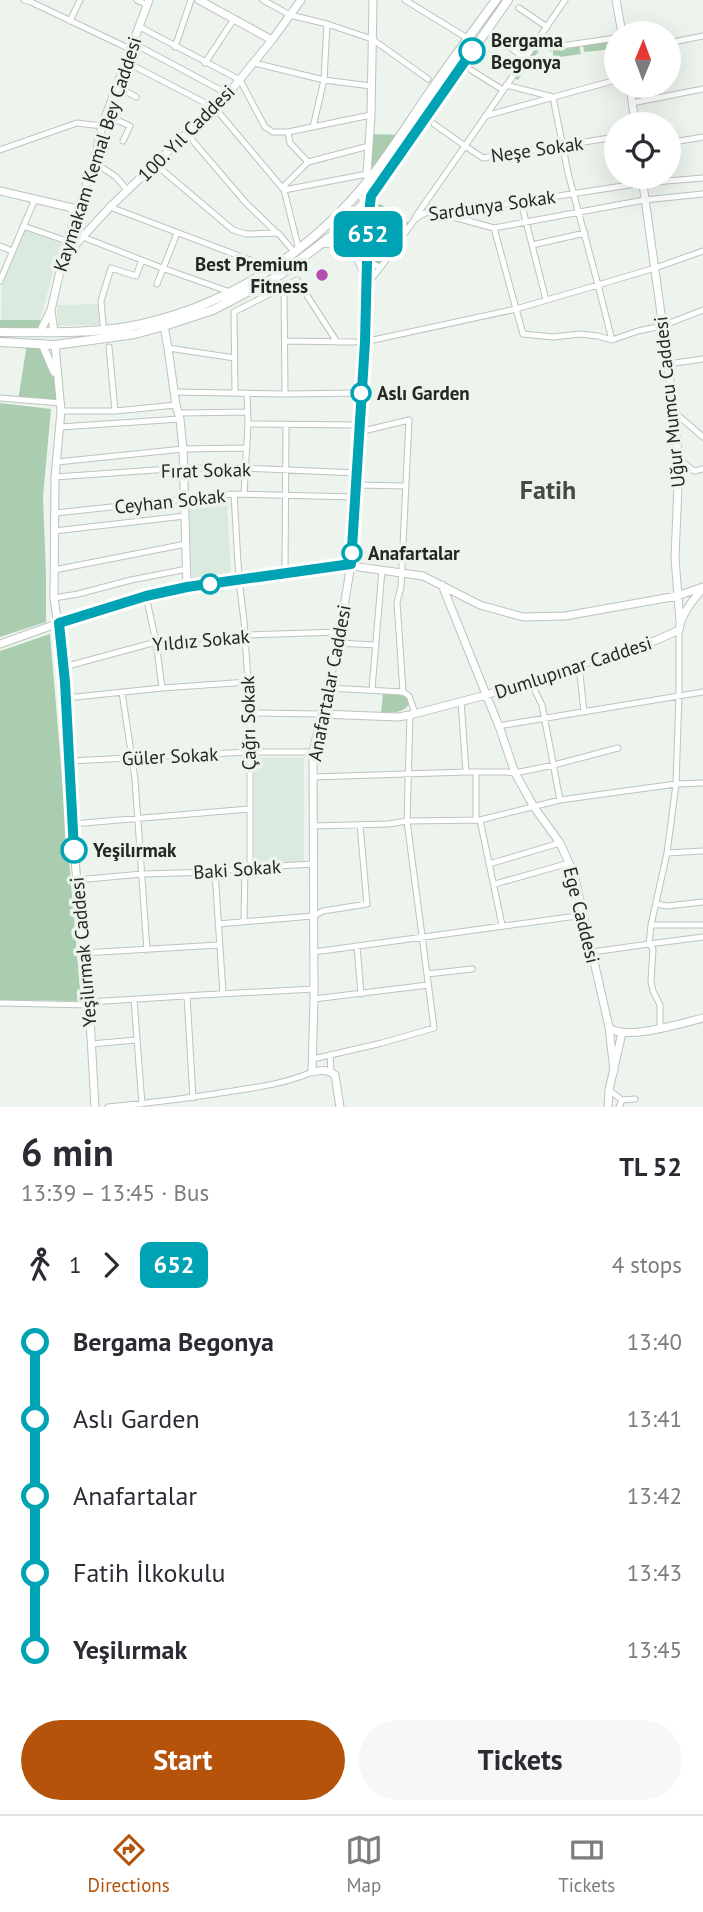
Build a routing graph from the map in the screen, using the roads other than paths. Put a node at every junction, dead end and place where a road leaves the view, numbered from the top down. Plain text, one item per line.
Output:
1 (24, 0) edge
2 (80, 0) edge
3 (138, 0) edge
4 (191, 0) edge
5 (263, 0) edge
6 (301, 0) edge
7 (373, 0) edge
8 (405, 0) edge
9 (494, 0) edge
10 (508, 0) edge
11 (565, 0) edge
12 (617, 0) edge
13 (30, 1) edge
14 (204, 1) edge
15 (148, 2) edge
16 (519, 8) dead end
17 (290, 16) junction
18 (234, 19) junction
19 (70, 21) junction
20 (620, 21) edge
21 (327, 24) junction
22 (138, 26) junction
23 (547, 27) junction
24 (703, 36) edge
25 (467, 38) junction
26 (372, 39) junction
27 (498, 39) dead end
28 (272, 40) junction
29 (538, 40) junction
30 (604, 40) edge
31 (681, 40) edge
32 (131, 46) junction
33 (175, 47) junction
34 (525, 58) junction
35 (126, 62) junction
36 (205, 63) junction
37 (254, 63) junction
38 (471, 70) dead end
39 (428, 79) dead end
40 (240, 80) junction
41 (324, 80) junction
42 (604, 83) edge
43 (116, 86) junction
44 (371, 86) junction
45 (504, 88) junction
46 (703, 89) edge
47 (228, 94) junction
48 (136, 97) dead end
49 (553, 97) junction
50 (631, 98) edge
51 (632, 103) junction
52 (215, 108) junction
53 (633, 112) edge
54 (370, 115) junction
55 (106, 116) junction
56 (485, 116) junction
57 (434, 124) dead end
58 (102, 126) junction
59 (313, 127) junction
60 (288, 132) junction
61 (187, 135) junction
62 (703, 137) edge
63 (604, 139) edge
64 (123, 141) dead end
65 (681, 141) edge
66 (369, 146) junction
67 (464, 146) junction
68 (563, 146) junction
69 (0, 150) edge
70 (93, 162) junction
71 (307, 162) junction
72 (155, 164) junction
73 (368, 178) junction
74 (703, 178) edge
75 (681, 179) edge
76 (604, 187) edge
77 (284, 189) junction
78 (643, 189) edge
79 (360, 190) junction
80 (0, 191) edge
81 (128, 191) junction
82 (574, 193) junction
83 (703, 194) edge
84 (371, 196) junction
85 (35, 199) junction
86 (644, 200) junction
87 (521, 201) junction
88 (365, 204) junction
89 (110, 207) junction
90 (77, 209) junction
91 (433, 212) junction
92 (579, 213) junction
93 (415, 219) junction
94 (368, 222) junction
95 (525, 222) junction
96 (23, 226) junction
97 (494, 228) junction
98 (70, 232) junction
99 (177, 233) junction
100 (278, 233) junction
101 (585, 233) junction
102 (82, 236) junction
103 (67, 241) junction
104 (322, 243) junction
105 (532, 245) junction
106 (0, 246) edge
107 (12, 251) junction
108 (297, 251) junction
109 (703, 251) edge
110 (63, 258) junction
111 (142, 260) junction
112 (367, 262) junction
113 (381, 267) junction
114 (162, 268) junction
115 (273, 268) junction
116 (655, 268) junction
117 (0, 281) edge
118 (157, 284) dead end
119 (367, 284) junction
120 (598, 285) junction
121 (284, 287) junction
122 (230, 292) junction
123 (546, 300) junction
124 (516, 309) junction
125 (51, 310) junction
126 (703, 310) edge
127 (103, 324) dead end
128 (164, 326) junction
129 (662, 326) junction
130 (0, 332) edge
131 (40, 332) junction
132 (54, 332) junction
133 (612, 340) junction
134 (285, 341) junction
135 (0, 342) edge
136 (337, 342) junction
137 (355, 342) dead end
138 (365, 342) junction
139 (42, 344) junction
140 (55, 345) junction
141 (109, 346) dead end
142 (169, 348) junction
143 (235, 358) junction
144 (703, 359) edge
145 (668, 364) junction
146 (57, 379) junction
147 (174, 391) junction
148 (235, 393) junction
149 (247, 393) junction
150 (361, 393) junction
151 (285, 394) junction
152 (0, 398) edge
153 (61, 407) junction
154 (115, 411) junction
155 (673, 411) junction
156 (178, 412) junction
157 (248, 412) junction
158 (248, 424) junction
159 (286, 425) junction
160 (60, 427) junction
161 (359, 429) junction
162 (703, 437) edge
163 (246, 448) junction
164 (183, 449) junction
165 (679, 460) junction
166 (57, 462) junction
167 (184, 468) junction
168 (244, 468) junction
169 (703, 469) edge
170 (286, 471) junction
171 (357, 473) junction
172 (55, 477) junction
173 (356, 485) junction
174 (405, 486) junction
175 (234, 494) junction
176 (244, 494) junction
177 (285, 495) junction
178 (356, 497) junction
179 (184, 500) junction
180 (55, 513) junction
181 (185, 516) junction
182 (54, 531) junction
183 (186, 544) junction
184 (351, 564) junction
185 (187, 569) junction
186 (54, 570) junction
187 (382, 570) junction
188 (402, 573) junction
189 (285, 574) junction
190 (239, 580) junction
191 (442, 585) junction
192 (187, 587) junction
193 (703, 587) edge
194 (146, 596) junction
195 (677, 596) junction
196 (54, 598) junction
197 (59, 623) junction
198 (679, 626) junction
199 (340, 632) junction
200 (245, 635) junction
201 (156, 642) junction
202 (338, 643) junction
203 (0, 644) edge
204 (376, 645) junction
205 (579, 665) junction
206 (64, 667) junction
207 (530, 681) junction
208 (248, 682) junction
209 (162, 688) junction
210 (327, 688) junction
211 (372, 690) junction
212 (122, 692) junction
213 (403, 692) junction
214 (703, 692) edge
215 (486, 695) junction
216 (679, 695) junction
217 (66, 698) junction
218 (461, 701) junction
219 (584, 712) junction
220 (250, 713) junction
221 (321, 714) junction
222 (412, 714) junction
223 (544, 719) junction
224 (498, 726) junction
225 (618, 748) dead end
226 (249, 752) junction
227 (313, 752) junction
228 (132, 758) junction
229 (70, 761) junction
230 (554, 765) junction
231 (466, 772) junction
232 (476, 772) junction
233 (409, 773) junction
234 (515, 773) junction
235 (313, 777) junction
236 (703, 783) edge
237 (676, 784) junction
238 (560, 800) junction
239 (534, 807) junction
240 (249, 809) junction
241 (139, 819) junction
242 (478, 820) junction
243 (407, 821) junction
244 (72, 824) junction
245 (313, 825) junction
246 (360, 825) junction
247 (560, 843) junction
248 (703, 851) edge
249 (667, 853) junction
250 (569, 863) junction
251 (313, 864) junction
252 (489, 864) junction
253 (248, 867) junction
254 (215, 872) junction
255 (142, 874) junction
256 (77, 880) junction
257 (495, 884) junction
258 (703, 902) edge
259 (657, 904) junction
260 (584, 915) junction
261 (313, 916) junction
262 (244, 922) junction
263 (218, 924) junction
264 (502, 925) junction
265 (651, 925) junction
266 (703, 925) edge
267 (422, 936) junction
268 (703, 937) edge
269 (649, 944) junction
270 (219, 945) junction
271 (357, 946) junction
272 (147, 950) junction
273 (314, 952) junction
274 (592, 952) junction
275 (83, 953) junction
276 (472, 969) dead end
277 (427, 974) junction
278 (428, 985) junction
279 (314, 989) junction
280 (223, 993) junction
281 (361, 994) junction
282 (187, 996) junction
283 (314, 999) junction
284 (134, 1000) junction
285 (0, 1003) edge
286 (89, 1004) junction
287 (703, 1018) edge
288 (609, 1027) junction
289 (660, 1028) junction
290 (622, 1033) junction
291 (136, 1040) junction
292 (91, 1044) junction
293 (330, 1055) junction
294 (313, 1059) junction
295 (614, 1071) junction
296 (312, 1072) junction
297 (331, 1072) junction
298 (609, 1090) junction
299 (193, 1098) junction
300 (635, 1099) dead end
301 (622, 1100) junction
302 (142, 1104) junction
303 (95, 1107) edge
304 (108, 1107) edge
305 (341, 1107) edge
306 (608, 1107) edge
307 (618, 1107) edge

1 - 13 street
2 - 19 street
3 - 15 street
4 - 33 street
5 - 17 street
6 - 17 street, 100. Yıl Caddesi
7 - 26 street, Anafartalar Caddesi
8 - 25 street
9 - 25 main road
10 - 84 main road
11 - 23 street
12 - 20 street
13 - 19 street
14 - 18 street
15 - 22 street, Kaymakam Kemal Bey Caddesi
16 - 23 street
17 - 21 street
17 - 28 street, 100. Yıl Caddesi
18 - 28 street
18 - 36 street
19 - 32 street
21 - 26 street
21 - 41 street
22 - 32 street, Kaymakam Kemal Bey Caddesi
22 - 33 street
23 - 29 street
24 - 31 street
25 - 73 main road
26 - 39 street
26 - 44 street, Anafartalar Caddesi
27 - 34 street
28 - 37 street, 100. Yıl Caddesi
29 - 30 street
29 - 34 street
32 - 35 street, Kaymakam Kemal Bey Caddesi
32 - 47 street
33 - 36 street
34 - 45 street
35 - 43 street, Kaymakam Kemal Bey Caddesi
35 - 52 street
36 - 40 street
37 - 40 street, 100. Yıl Caddesi
37 - 41 street
38 - 45 street
40 - 47 street, 100. Yıl Caddesi
40 - 60 street
41 - 44 street
41 - 59 street
42 - 49 street
43 - 48 street
43 - 55 street, Kaymakam Kemal Bey Caddesi
44 - 54 street, Anafartalar Caddesi
45 - 49 street
45 - 56 street
46 - 51 street
47 - 52 street, 100. Yıl Caddesi
49 - 56 street
49 - 68 street
50 - 51 street
51 - 53 street
52 - 61 street, 100. Yıl Caddesi
52 - 77 street
54 - 59 street
54 - 66 street, Anafartalar Caddesi
55 - 58 street, Kaymakam Kemal Bey Caddesi
55 - 64 street
56 - 67 street
57 - 67 street
58 - 69 street
58 - 70 street, Kaymakam Kemal Bey Caddesi
59 - 60 street
60 - 71 street
61 - 72 street, 100. Yıl Caddesi
61 - 100 street
62 - 65 street
63 - 68 street, Neşe Sokak
66 - 71 street
66 - 73 street, Anafartalar Caddesi
67 - 68 street, Neşe Sokak
67 - 93 street, Neşe Sokak
68 - 82 street
70 - 81 street
70 - 90 street, Kaymakam Kemal Bey Caddesi
71 - 77 street
72 - 81 street, 100. Yıl Caddesi
72 - 100 street
73 - 77 street
73 - 79 main road
73 - 84 street, Anafartalar Caddesi
74 - 75 street, Sardunya Sokak
76 - 82 street, Sardunya Sokak
77 - 108 street
78 - 86 street, Uğur Mumcu Caddesi
79 - 88 street
79 - 108 main road
80 - 85 street
81 - 89 street, 100. Yıl Caddesi
82 - 87 street, Sardunya Sokak
82 - 92 street
83 - 86 street
84 - 88 main road
84 - 94 street, Anafartalar Caddesi
85 - 90 street
85 - 96 street
86 - 92 street
86 - 116 street, Uğur Mumcu Caddesi
87 - 91 street, Sardunya Sokak
87 - 95 street
88 - 94 street
88 - 104 main road
89 - 99 street
89 - 102 street, 100. Yıl Caddesi
90 - 98 street, Kaymakam Kemal Bey Caddesi
91 - 93 street, Sardunya Sokak
91 - 97 street
92 - 95 street
92 - 101 street
93 - 113 street, Sardunya Sokak
94 - 112 street, Anafartalar Caddesi
95 - 97 street
95 - 105 street
96 - 103 street
96 - 107 street
97 - 124 street
98 - 102 street
98 - 103 street, Kaymakam Kemal Bey Caddesi
99 - 114 street
99 - 115 street
100 - 108 street
101 - 105 street
101 - 120 street
102 - 110 street, 100. Yıl Caddesi
102 - 111 street
103 - 110 street, Kaymakam Kemal Bey Caddesi
104 - 119 street
104 - 128 main road
105 - 123 street
106 - 107 street
107 - 117 street
108 - 115 main road
109 - 116 street
110 - 125 street, Kaymakam Kemal Bey Caddesi
111 - 114 street
111 - 127 street
112 - 113 street
112 - 119 street, Anafartalar Caddesi
113 - 119 street, Sardunya Sokak
114 - 118 street
114 - 122 street
115 - 122 main road
116 - 120 street
116 - 129 street, Uğur Mumcu Caddesi
119 - 138 street, Anafartalar Caddesi
120 - 123 street
120 - 133 street
121 - 134 street
121 - 136 street
121 - 143 street
122 - 132 main road
123 - 124 street
124 - 133 street
124 - 138 street
125 - 131 street, Kaymakam Kemal Bey Caddesi
125 - 132 street, Kaymakam Kemal Bey Caddesi
126 - 129 street
128 - 140 main road
128 - 142 street
129 - 133 street
129 - 145 street, Uğur Mumcu Caddesi
130 - 131 main road
131 - 132 main road
131 - 139 main road
132 - 140 main road, Kaymakam Kemal Bey Caddesi
134 - 136 street
134 - 151 street
135 - 139 main road
136 - 137 street
138 - 150 street, Anafartalar Caddesi
139 - 140 main road
139 - 146 street, Yeşilırmak Caddesi
140 - 146 street, Yeşilırmak Caddesi
141 - 154 street
142 - 143 street
142 - 147 street
143 - 148 street
144 - 145 street
145 - 155 street, Uğur Mumcu Caddesi
146 - 153 street, Yeşilırmak Caddesi
147 - 148 street
147 - 156 street
148 - 149 street
149 - 151 street
149 - 157 street
150 - 151 street
150 - 161 street, Anafartalar Caddesi
152 - 153 street
153 - 154 street
153 - 160 street, Yeşilırmak Caddesi
154 - 156 street
155 - 162 street
155 - 165 street, Uğur Mumcu Caddesi
156 - 157 street
156 - 160 street
156 - 164 street
157 - 158 street
158 - 159 street
158 - 163 street
159 - 161 street
159 - 170 street
160 - 166 street, Yeşilırmak Caddesi
161 - 171 street, Anafartalar Caddesi
161 - 174 street
163 - 164 street
163 - 168 street
164 - 166 street
164 - 167 street
165 - 169 street
165 - 195 street, Uğur Mumcu Caddesi
166 - 172 street, Yeşilırmak Caddesi
167 - 168 street, Fırat Sokak
167 - 172 street, Fırat Sokak
167 - 179 street
168 - 170 street, Fırat Sokak
168 - 176 street
170 - 171 street, Fırat Sokak
170 - 177 street
171 - 173 street, Anafartalar Caddesi
172 - 180 street, Yeşilırmak Caddesi
173 - 174 street
173 - 178 street, Anafartalar Caddesi
174 - 188 street
175 - 176 street, Ceyhan Sokak
175 - 179 street, Ceyhan Sokak
175 - 190 street, Çağrı Sokak
176 - 177 street, Ceyhan Sokak
177 - 178 street, Ceyhan Sokak
177 - 189 street
178 - 184 street, Anafartalar Caddesi
179 - 180 street, Ceyhan Sokak
179 - 181 street
180 - 182 street, Yeşilırmak Caddesi
181 - 182 street
181 - 183 street
182 - 186 street, Yeşilırmak Caddesi
183 - 185 street
183 - 186 street
184 - 187 street
184 - 189 street
184 - 199 street, Anafartalar Caddesi
185 - 192 street
185 - 196 street
186 - 196 street, Yeşilırmak Caddesi
187 - 188 street
187 - 204 street
188 - 191 street
188 - 213 street
189 - 190 street
190 - 192 street
190 - 200 street, Çağrı Sokak
191 - 195 street
191 - 215 street, Dumlupınar Caddesi
192 - 194 street
193 - 195 street
193 - 198 street
194 - 197 street
194 - 201 street
195 - 198 street, Uğur Mumcu Caddesi
196 - 197 street, Yeşilırmak Caddesi
197 - 203 street
197 - 206 street, Yeşilırmak Caddesi
198 - 205 street, Dumlupınar Caddesi
198 - 216 street
199 - 200 street, Yıldız Sokak
199 - 202 street, Anafartalar Caddesi
200 - 201 street, Yıldız Sokak
200 - 208 street, Çağrı Sokak
201 - 206 street, Yıldız Sokak
201 - 209 street
202 - 204 street
202 - 210 street, Anafartalar Caddesi
204 - 211 street
205 - 207 street, Dumlupınar Caddesi
205 - 219 street
206 - 217 street, Yeşilırmak Caddesi
207 - 215 street, Dumlupınar Caddesi
207 - 223 street
208 - 209 street
208 - 220 street, Çağrı Sokak
209 - 212 street
210 - 211 street
210 - 221 street, Anafartalar Caddesi
211 - 213 street
212 - 217 street
212 - 228 street
213 - 222 street
214 - 216 street
215 - 218 street
215 - 224 street, Ege Caddesi
216 - 219 street
216 - 237 street
217 - 229 street, Yeşilırmak Caddesi
218 - 222 street
218 - 231 street
219 - 223 street
220 - 221 street
220 - 226 street, Çağrı Sokak
221 - 222 street
221 - 227 street, Anafartalar Caddesi
222 - 233 street
223 - 224 street
223 - 230 street
224 - 234 street, Ege Caddesi
225 - 230 street
226 - 227 street, Güler Sokak
226 - 228 street, Güler Sokak
226 - 240 street, Çağrı Sokak
227 - 235 street, Anafartalar Caddesi
228 - 229 street, Güler Sokak
228 - 241 street
229 - 244 street, Yeşilırmak Caddesi
230 - 234 street
230 - 238 street
231 - 232 street
231 - 233 street
232 - 234 street
232 - 242 street
233 - 235 street
233 - 243 street
234 - 239 street, Ege Caddesi
235 - 245 street, Anafartalar Caddesi
236 - 237 street
237 - 238 street
237 - 249 street
238 - 239 street
239 - 242 street
239 - 247 street, Ege Caddesi
240 - 241 street
240 - 253 street, Çağrı Sokak
241 - 244 street
241 - 255 street
242 - 243 street
242 - 252 street
243 - 246 street
243 - 267 street
244 - 256 street, Yeşilırmak Caddesi
245 - 246 street
245 - 251 street, Anafartalar Caddesi
246 - 261 street
247 - 250 street, Ege Caddesi
247 - 252 street
248 - 249 street
249 - 259 street
250 - 257 street
250 - 260 street, Ege Caddesi
251 - 253 street, Baki Sokak
251 - 261 street, Anafartalar Caddesi
252 - 257 street
253 - 254 street, Baki Sokak
253 - 262 street, Çağrı Sokak
254 - 255 street, Baki Sokak
254 - 263 street
255 - 256 street, Baki Sokak
255 - 272 street
256 - 275 street, Yeşilırmak Caddesi
257 - 264 street
258 - 259 street
259 - 265 street
260 - 264 street
260 - 274 street, Ege Caddesi
261 - 262 street
261 - 273 street, Anafartalar Caddesi
262 - 263 street
263 - 270 street
264 - 267 street
265 - 266 street
265 - 269 street
267 - 271 street
267 - 277 street
268 - 269 street
269 - 274 street
269 - 289 street
270 - 272 street
270 - 280 street
271 - 273 street
271 - 281 street
272 - 275 street
273 - 279 street, Anafartalar Caddesi
274 - 288 street, Ege Caddesi
275 - 286 street, Yeşilırmak Caddesi
276 - 277 street
277 - 278 street
278 - 281 street
278 - 293 street
279 - 280 street
279 - 283 street, Anafartalar Caddesi
280 - 282 street
281 - 283 street
282 - 284 street
282 - 299 street
283 - 294 street, Anafartalar Caddesi
284 - 286 street
284 - 291 street
285 - 286 street
286 - 292 street, Yeşilırmak Caddesi
287 - 289 street
288 - 290 street
288 - 295 street, Ege Caddesi
289 - 290 street
290 - 295 street, Ege Caddesi
291 - 292 street
291 - 302 street
292 - 303 street, Yeşilırmak Caddesi
293 - 294 street
293 - 297 street
294 - 296 street, Anafartalar Caddesi
295 - 298 street, Ege Caddesi
296 - 297 street
296 - 299 street
297 - 305 street
298 - 301 street
298 - 306 street, Ege Caddesi
299 - 302 street
300 - 301 street
301 - 307 street
302 - 304 street

